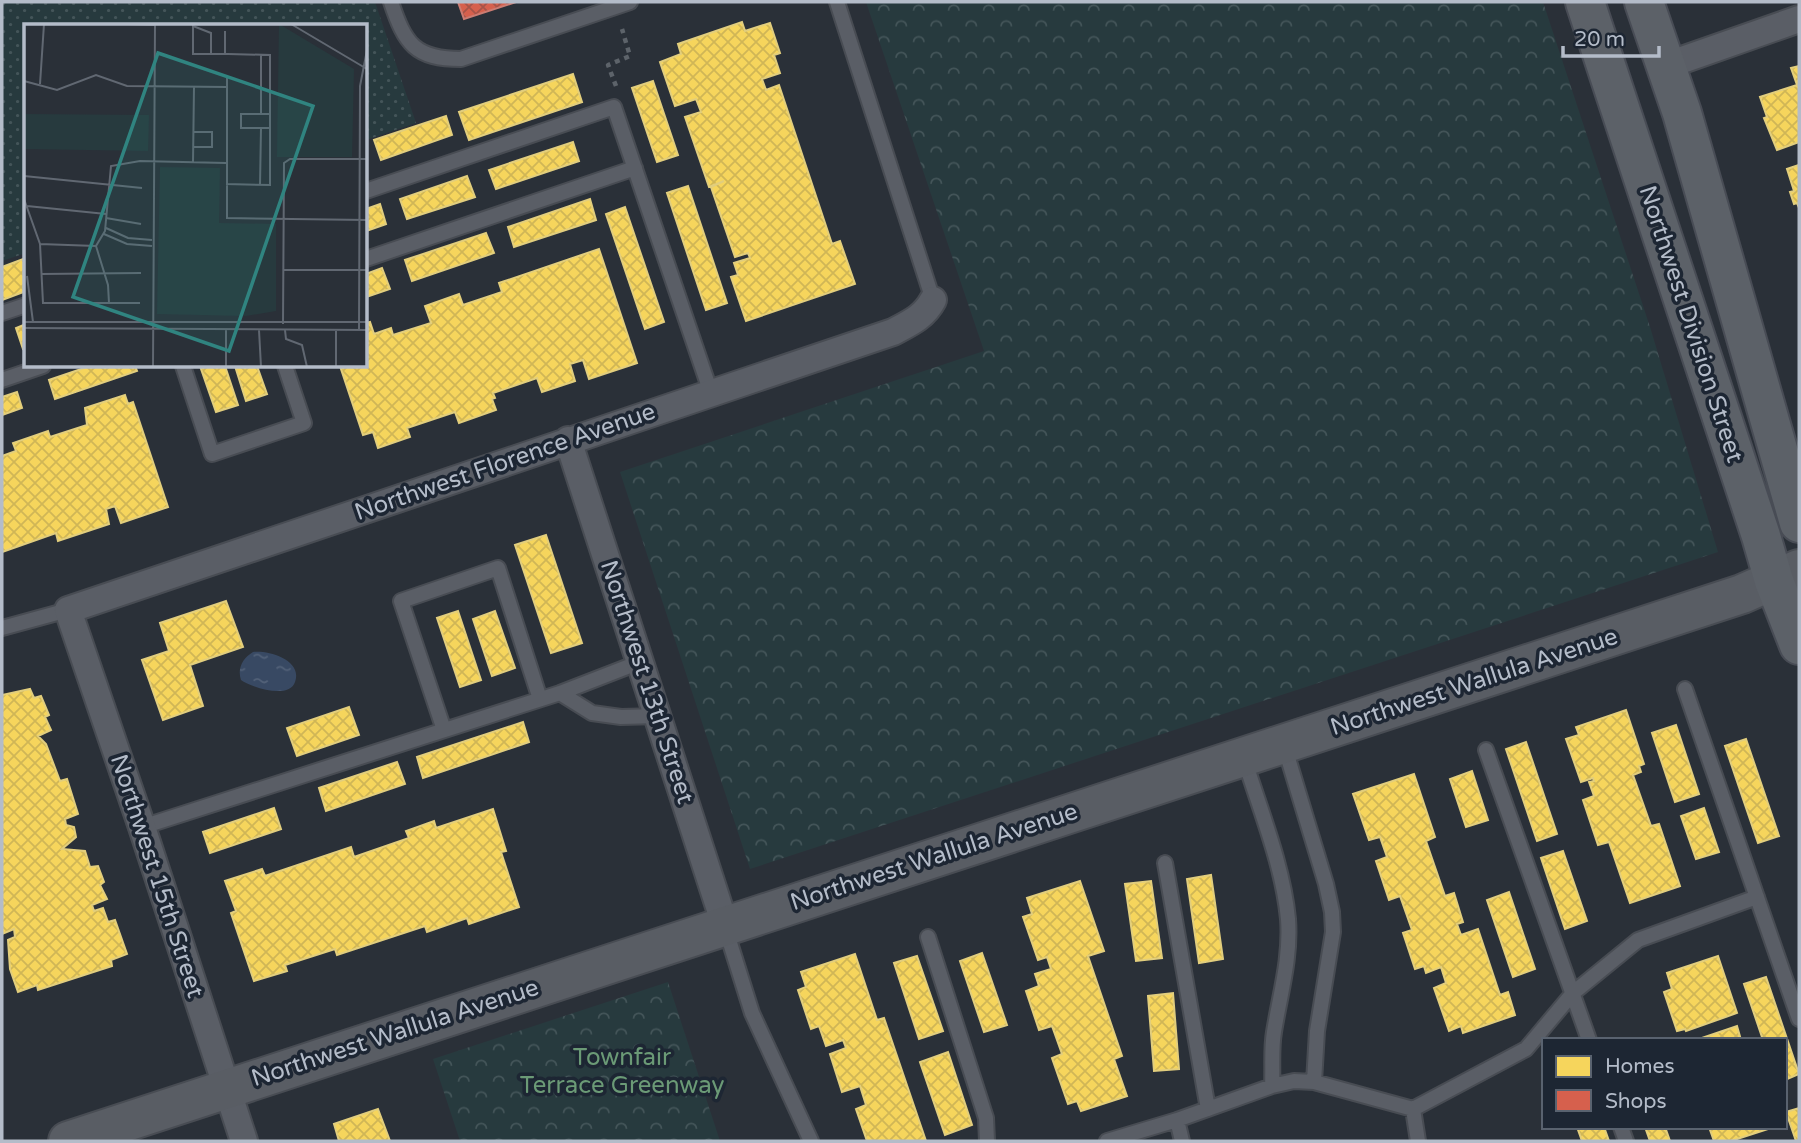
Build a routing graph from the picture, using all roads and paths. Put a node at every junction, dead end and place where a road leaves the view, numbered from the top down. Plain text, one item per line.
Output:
1 (391, 2) edge
2 (630, 2) edge
3 (836, 2) edge
4 (1585, 2) edge
5 (1644, 2) edge
6 (615, 7) junction
7 (1799, 19) edge
8 (1665, 66) junction
9 (614, 107) junction
10 (635, 168) junction
11 (368, 190) edge
12 (368, 258) edge
13 (933, 300) joint
14 (24, 306) edge
15 (2, 313) edge
16 (37, 368) edge
17 (184, 368) edge
18 (286, 368) edge
19 (2, 380) edge
20 (710, 393) junction
21 (568, 440) junction
22 (1799, 523) edge
23 (1786, 575) edge
24 (68, 610) junction
25 (2, 628) edge
26 (1799, 645) edge
27 (640, 662) junction
28 (1685, 689) dead end
29 (560, 693) junction
30 (540, 699) junction
31 (659, 716) junction
32 (444, 730) junction
33 (1283, 744) junction
34 (1486, 750) dead end
35 (1244, 756) junction
36 (142, 827) junction
37 (1165, 863) dead end
38 (1757, 897) junction
39 (725, 925) junction
40 (928, 937) dead end
41 (1573, 993) junction
42 (1799, 1019) edge
43 (1588, 1038) edge
44 (1314, 1082) junction
45 (1272, 1086) junction
46 (226, 1089) junction
47 (1208, 1109) junction
48 (1413, 1109) junction
49 (1177, 1120) junction
50 (68, 1141) edge
51 (244, 1141) edge
52 (811, 1141) edge
53 (987, 1141) edge
54 (1107, 1141) edge
55 (1182, 1141) edge
56 (1418, 1141) edge

1 - 6 lane
2 - 6 lane
3 - 13 lane
4 - 23 main road, Northwest Division Street
5 - 8 main road, Northwest Division Street
6 - 9 path
7 - 8 street
8 - 22 main road, Northwest Division Street
9 - 10 lane
9 - 11 lane
10 - 12 lane
10 - 20 lane
13 - 20 street, Northwest Florence Avenue
14 - 15 lane
16 - 19 lane
17 - 18 lane
20 - 21 street, Northwest Florence Avenue
21 - 24 street, Northwest Florence Avenue
21 - 27 street, Northwest 13th Street
23 - 26 main road, Northwest Division Street
23 - 33 street, Northwest Wallula Avenue
24 - 25 lane
24 - 36 street, Northwest 15th Street
27 - 29 lane
27 - 31 street, Northwest 13th Street
28 - 38 lane
29 - 30 lane
29 - 31 lane
30 - 32 lane
30 - 32 lane
31 - 39 street, Northwest 13th Street
32 - 36 lane
33 - 35 street, Northwest Wallula Avenue
33 - 44 lane
34 - 41 lane
35 - 39 street, Northwest Wallula Avenue
35 - 45 lane
36 - 46 street, Northwest 15th Street
37 - 47 lane
38 - 41 lane
38 - 42 lane
39 - 46 street, Northwest Wallula Avenue
39 - 52 lane
40 - 53 lane
41 - 43 lane
41 - 48 lane
44 - 45 lane
44 - 48 lane
45 - 47 lane
46 - 50 street, Northwest Wallula Avenue
46 - 51 street, Northwest 15th Street
47 - 49 lane
48 - 56 lane
49 - 54 lane
49 - 55 lane

